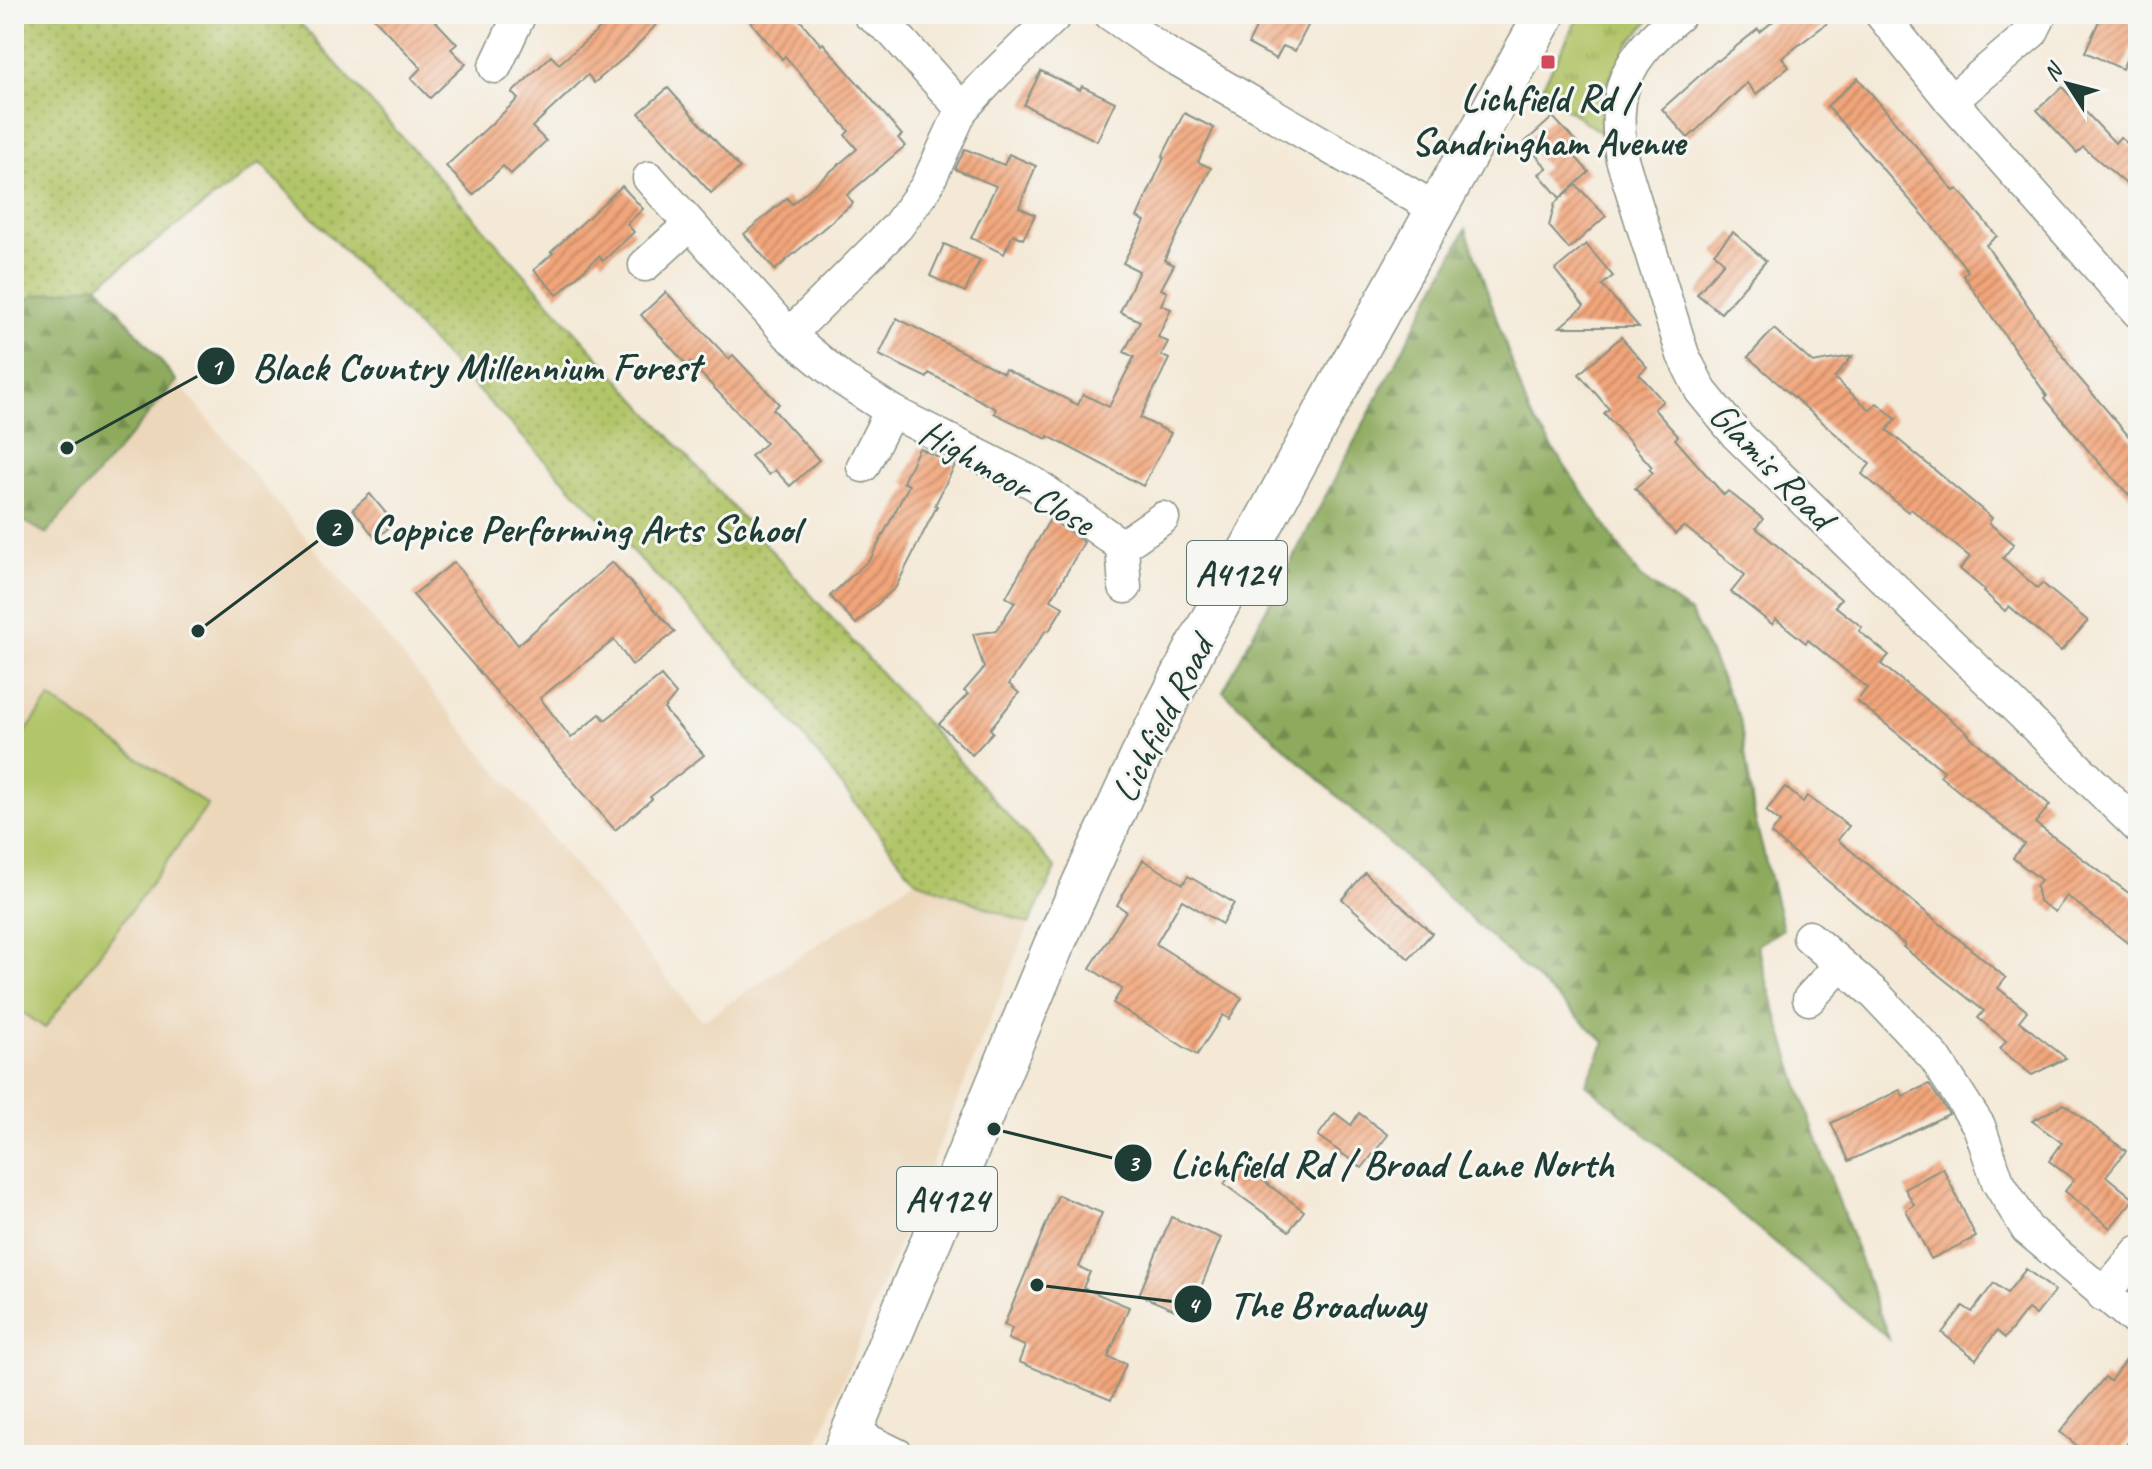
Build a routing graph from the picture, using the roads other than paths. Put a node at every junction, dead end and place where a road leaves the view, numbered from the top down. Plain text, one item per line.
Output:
1 (520, 14) edge
2 (869, 14) edge
3 (1057, 14) edge
4 (1110, 14) edge
5 (1545, 14) edge
6 (1680, 14) edge
7 (1881, 14) edge
8 (2041, 14) edge
9 (495, 67) dead end
10 (1951, 101) junction
11 (962, 109) junction
12 (649, 178) dead end
13 (1438, 210) junction
14 (689, 225) junction
15 (645, 265) dead end
16 (2138, 312) edge
17 (789, 335) junction
18 (891, 411) junction
19 (863, 466) dead end
20 (1163, 518) dead end
21 (1122, 546) junction
22 (1125, 587) dead end
23 (2138, 827) edge
24 (1809, 937) dead end
25 (1840, 965) junction
26 (1809, 999) dead end
27 (2138, 1252) edge
28 (2103, 1295) junction
29 (2138, 1322) edge
30 (846, 1444) edge
31 (898, 1455) edge

1 - 9 street
2 - 11 street
3 - 11 street
4 - 13 street
5 - 13 main road, Lichfield Road / A4124
6 - 23 street, Glamis Road
7 - 10 street
8 - 10 street
10 - 16 street
11 - 17 street
12 - 14 street, Highmoor Close
13 - 30 main road, Lichfield Road / A4124
14 - 15 street
14 - 17 street, Highmoor Close
17 - 18 street, Highmoor Close
18 - 19 street, Highmoor Close
18 - 21 street, Highmoor Close
20 - 21 street, Highmoor Close
21 - 22 street, Highmoor Close
24 - 25 street
25 - 26 street
25 - 28 street
27 - 28 street
28 - 29 street
30 - 31 street

